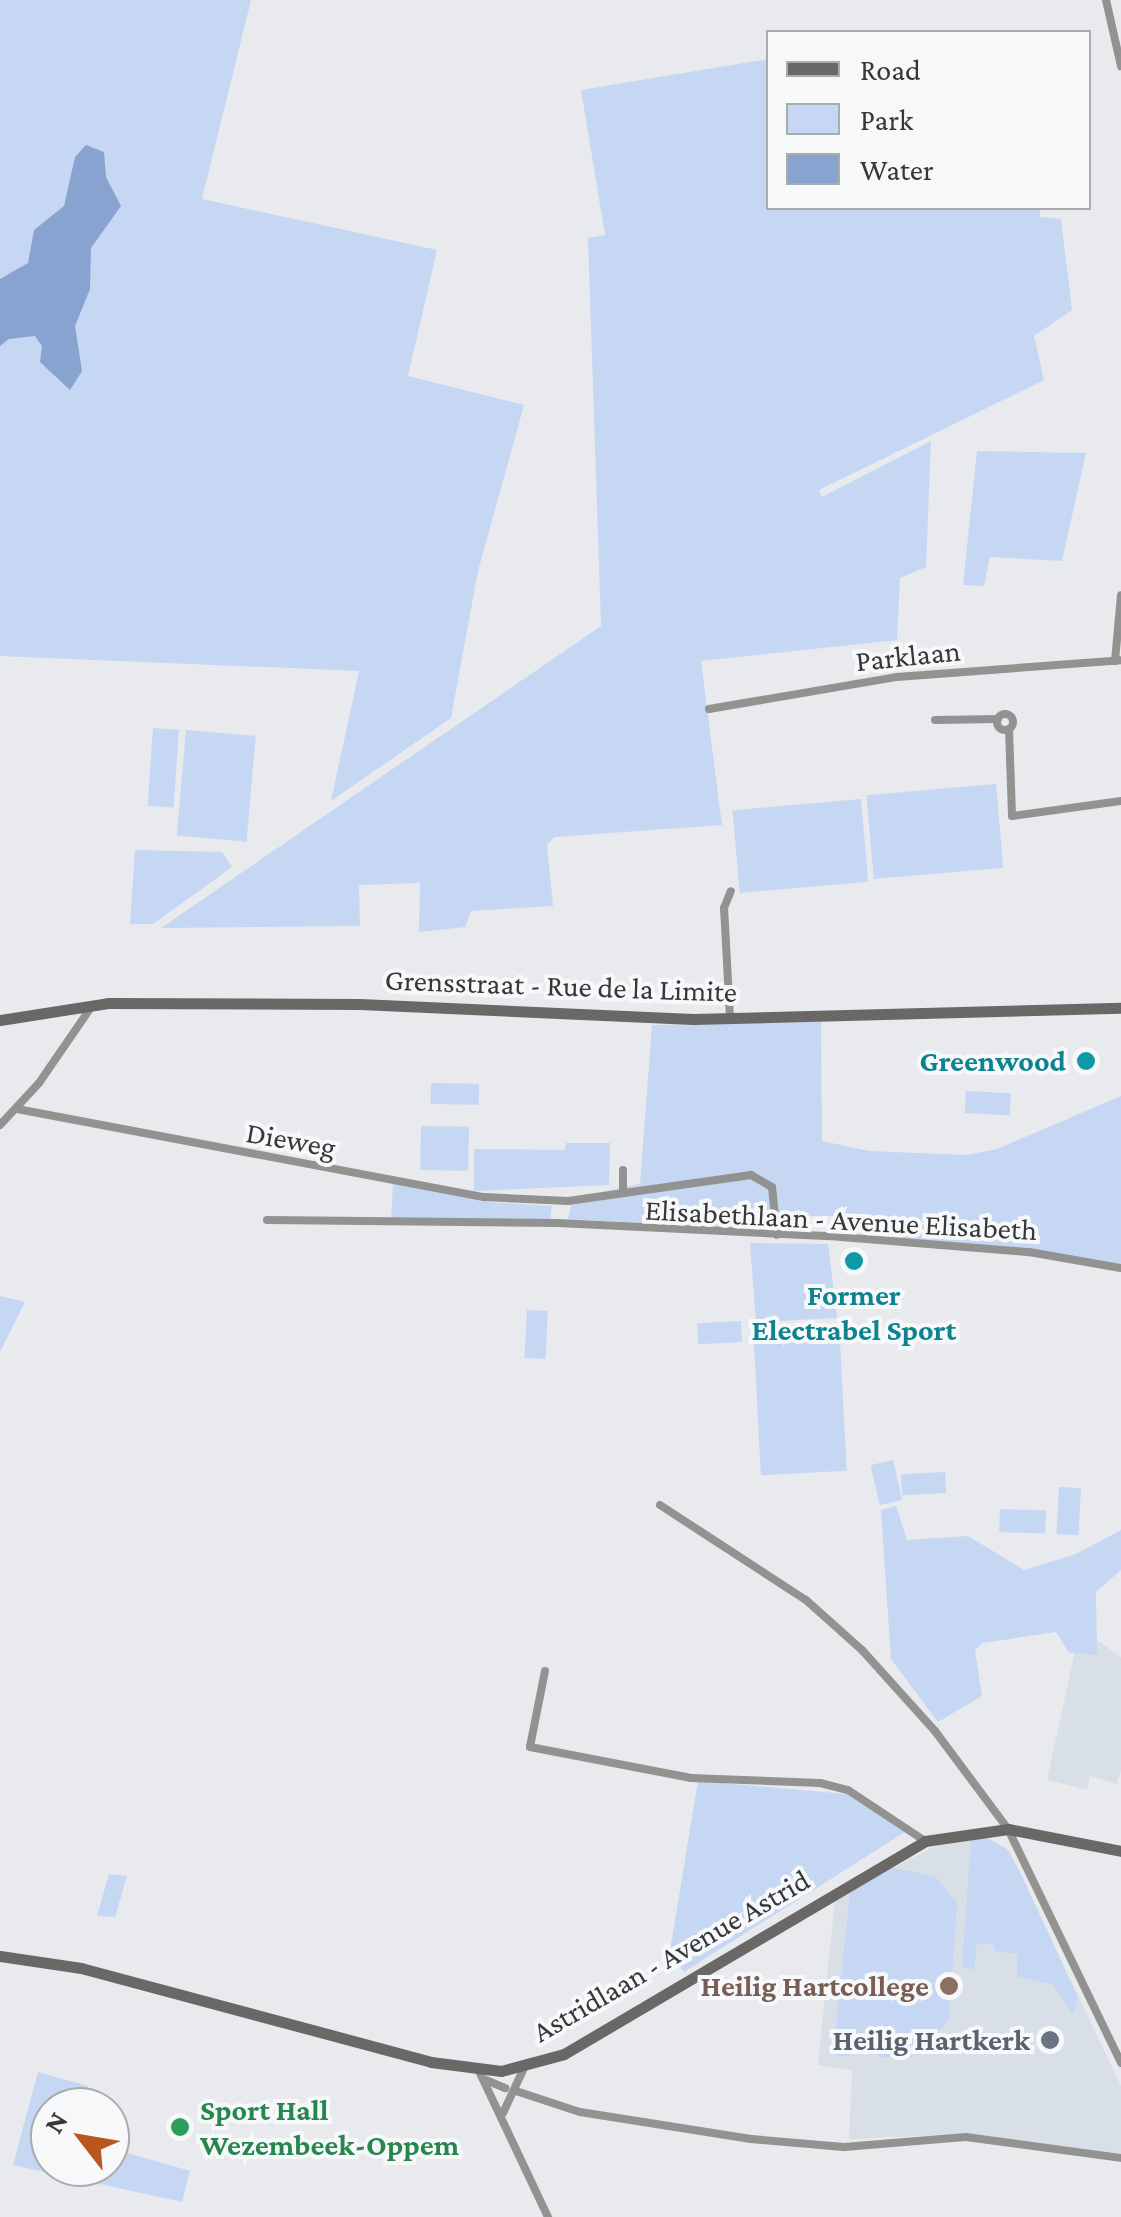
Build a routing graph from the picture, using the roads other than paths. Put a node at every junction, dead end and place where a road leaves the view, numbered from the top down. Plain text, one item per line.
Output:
1 (1106, 0) edge
2 (1121, 66) edge
3 (1121, 595) edge
4 (1118, 661) edge
5 (709, 708) dead end
6 (935, 720) dead end
7 (1121, 802) edge
8 (730, 891) dead end
9 (94, 1004) junction
10 (1121, 1008) edge
11 (730, 1018) junction
12 (0, 1020) edge
13 (17, 1109) junction
14 (0, 1125) edge
15 (623, 1170) dead end
16 (622, 1191) junction
17 (559, 1201) junction
18 (267, 1220) dead end
19 (558, 1223) junction
20 (778, 1235) junction
21 (1121, 1268) edge
22 (660, 1505) dead end
23 (545, 1671) dead end
24 (1008, 1829) junction
25 (925, 1841) junction
26 (1121, 1852) edge
27 (0, 1956) edge
28 (1121, 2063) edge
29 (524, 2068) junction
30 (481, 2074) junction
31 (504, 2088) dead end
32 (516, 2091) junction
33 (503, 2113) junction
34 (1121, 2158) edge
35 (548, 2217) edge

1 - 2 street
3 - 4 street, Parklaan
4 - 5 street, Parklaan
6 - 7 street
8 - 11 street
9 - 11 street, Grensstraat - Rue de la Limite
9 - 12 street, Grensstraat - Rue de la Limite
9 - 13 street
10 - 11 street, Grensstraat - Rue de la Limite
13 - 14 street
13 - 17 street, Dieweg
15 - 16 street
16 - 17 street, Dieweg
16 - 20 street, Dieweg
17 - 19 street
18 - 19 street, Elisabethlaan - Avenue Elisabeth
19 - 20 street, Elisabethlaan - Avenue Elisabeth
20 - 21 street, Elisabethlaan - Avenue Elisabeth
22 - 24 street
23 - 25 street
24 - 25 street, Astridlaan - Avenue Astrid
24 - 26 street, Astridlaan - Avenue Astrid
24 - 28 street
25 - 29 street, Astridlaan - Avenue Astrid
27 - 30 street, Astridlaan - Avenue Astrid
29 - 30 street, Astridlaan - Avenue Astrid
29 - 32 street
30 - 31 street
30 - 33 street
32 - 33 street
32 - 34 street
33 - 35 street

